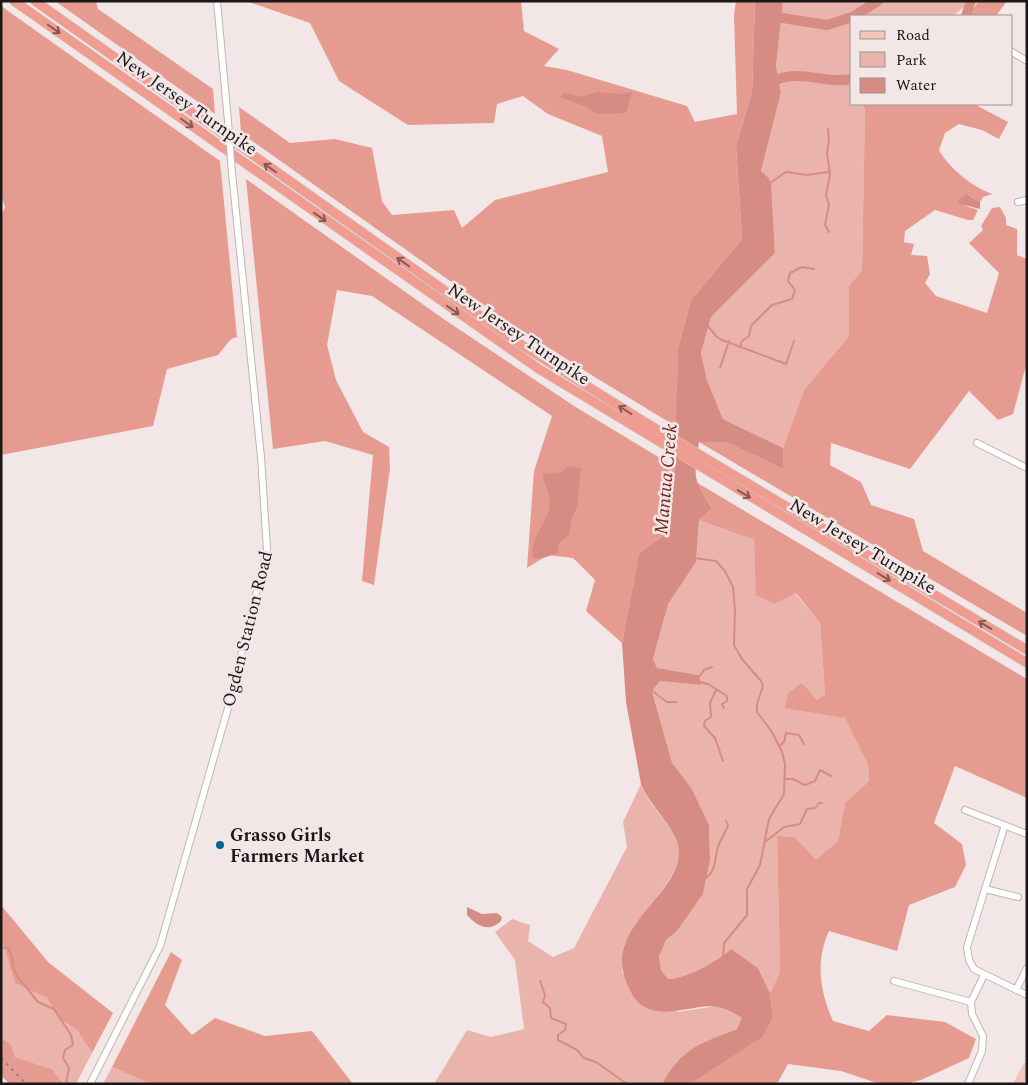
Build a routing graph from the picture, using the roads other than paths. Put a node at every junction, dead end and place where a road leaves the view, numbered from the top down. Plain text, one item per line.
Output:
1 (14, 1) edge
2 (34, 1) edge
3 (217, 1) edge
4 (1013, 53) edge
5 (1027, 61) edge
6 (1027, 200) edge
7 (1018, 202) dead end
8 (977, 444) dead end
9 (1027, 468) edge
10 (1027, 650) edge
11 (1027, 663) edge
12 (966, 810) dead end
13 (1005, 825) junction
14 (1027, 834) edge
15 (985, 889) junction
16 (1018, 897) dead end
17 (1027, 968) edge
18 (984, 975) junction
19 (894, 981) dead end
20 (1016, 990) junction
21 (1027, 995) edge
22 (971, 1002) junction
23 (1027, 1067) edge
24 (90, 1084) edge
25 (968, 1084) edge
26 (1018, 1084) edge

1 -> 11 highway, New Jersey Turnpike
10 -> 2 highway, New Jersey Turnpike
3 - 24 street, Ogden Station Road, bridge
4 - 5 street
6 - 7 street
8 - 9 street
12 - 13 street
13 - 14 street
13 - 15 street
15 - 16 street
15 - 18 street
17 - 20 street
18 - 20 street
18 - 22 street
19 - 22 street
20 - 21 street
22 - 25 street
23 - 26 main road

